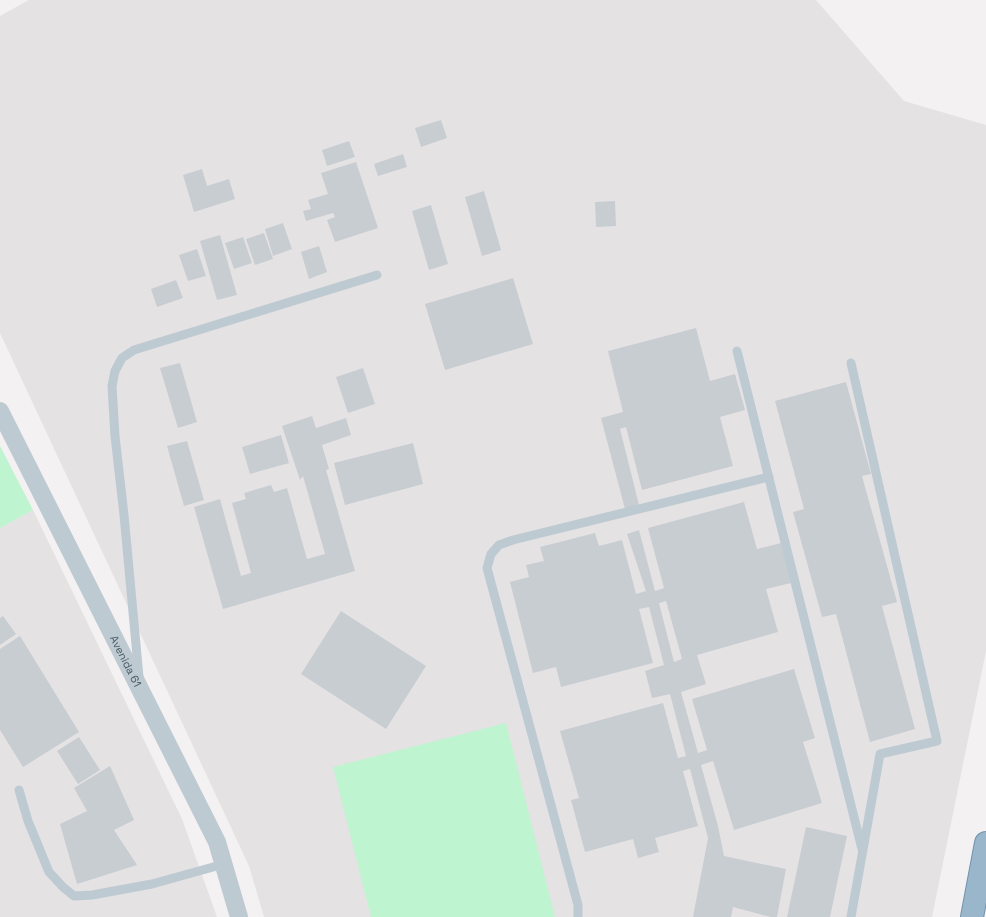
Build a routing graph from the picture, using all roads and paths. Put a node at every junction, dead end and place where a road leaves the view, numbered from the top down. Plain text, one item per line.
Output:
1 (377, 275) dead end
2 (737, 351) dead end
3 (851, 363) dead end
4 (0, 411) edge
5 (769, 477) junction
6 (141, 691) junction
7 (19, 790) dead end
8 (986, 843) edge
9 (863, 852) junction
10 (224, 864) junction
11 (239, 917) edge
12 (578, 917) edge
13 (851, 917) edge
14 (972, 917) edge

1 - 6 lane
2 - 5 lane
3 - 9 lane
4 - 6 street, Avenida 61
5 - 9 lane
5 - 12 lane
6 - 10 street, Avenida 61
7 - 10 lane
8 - 14 highway
9 - 13 lane
10 - 11 street, Avenida 61

